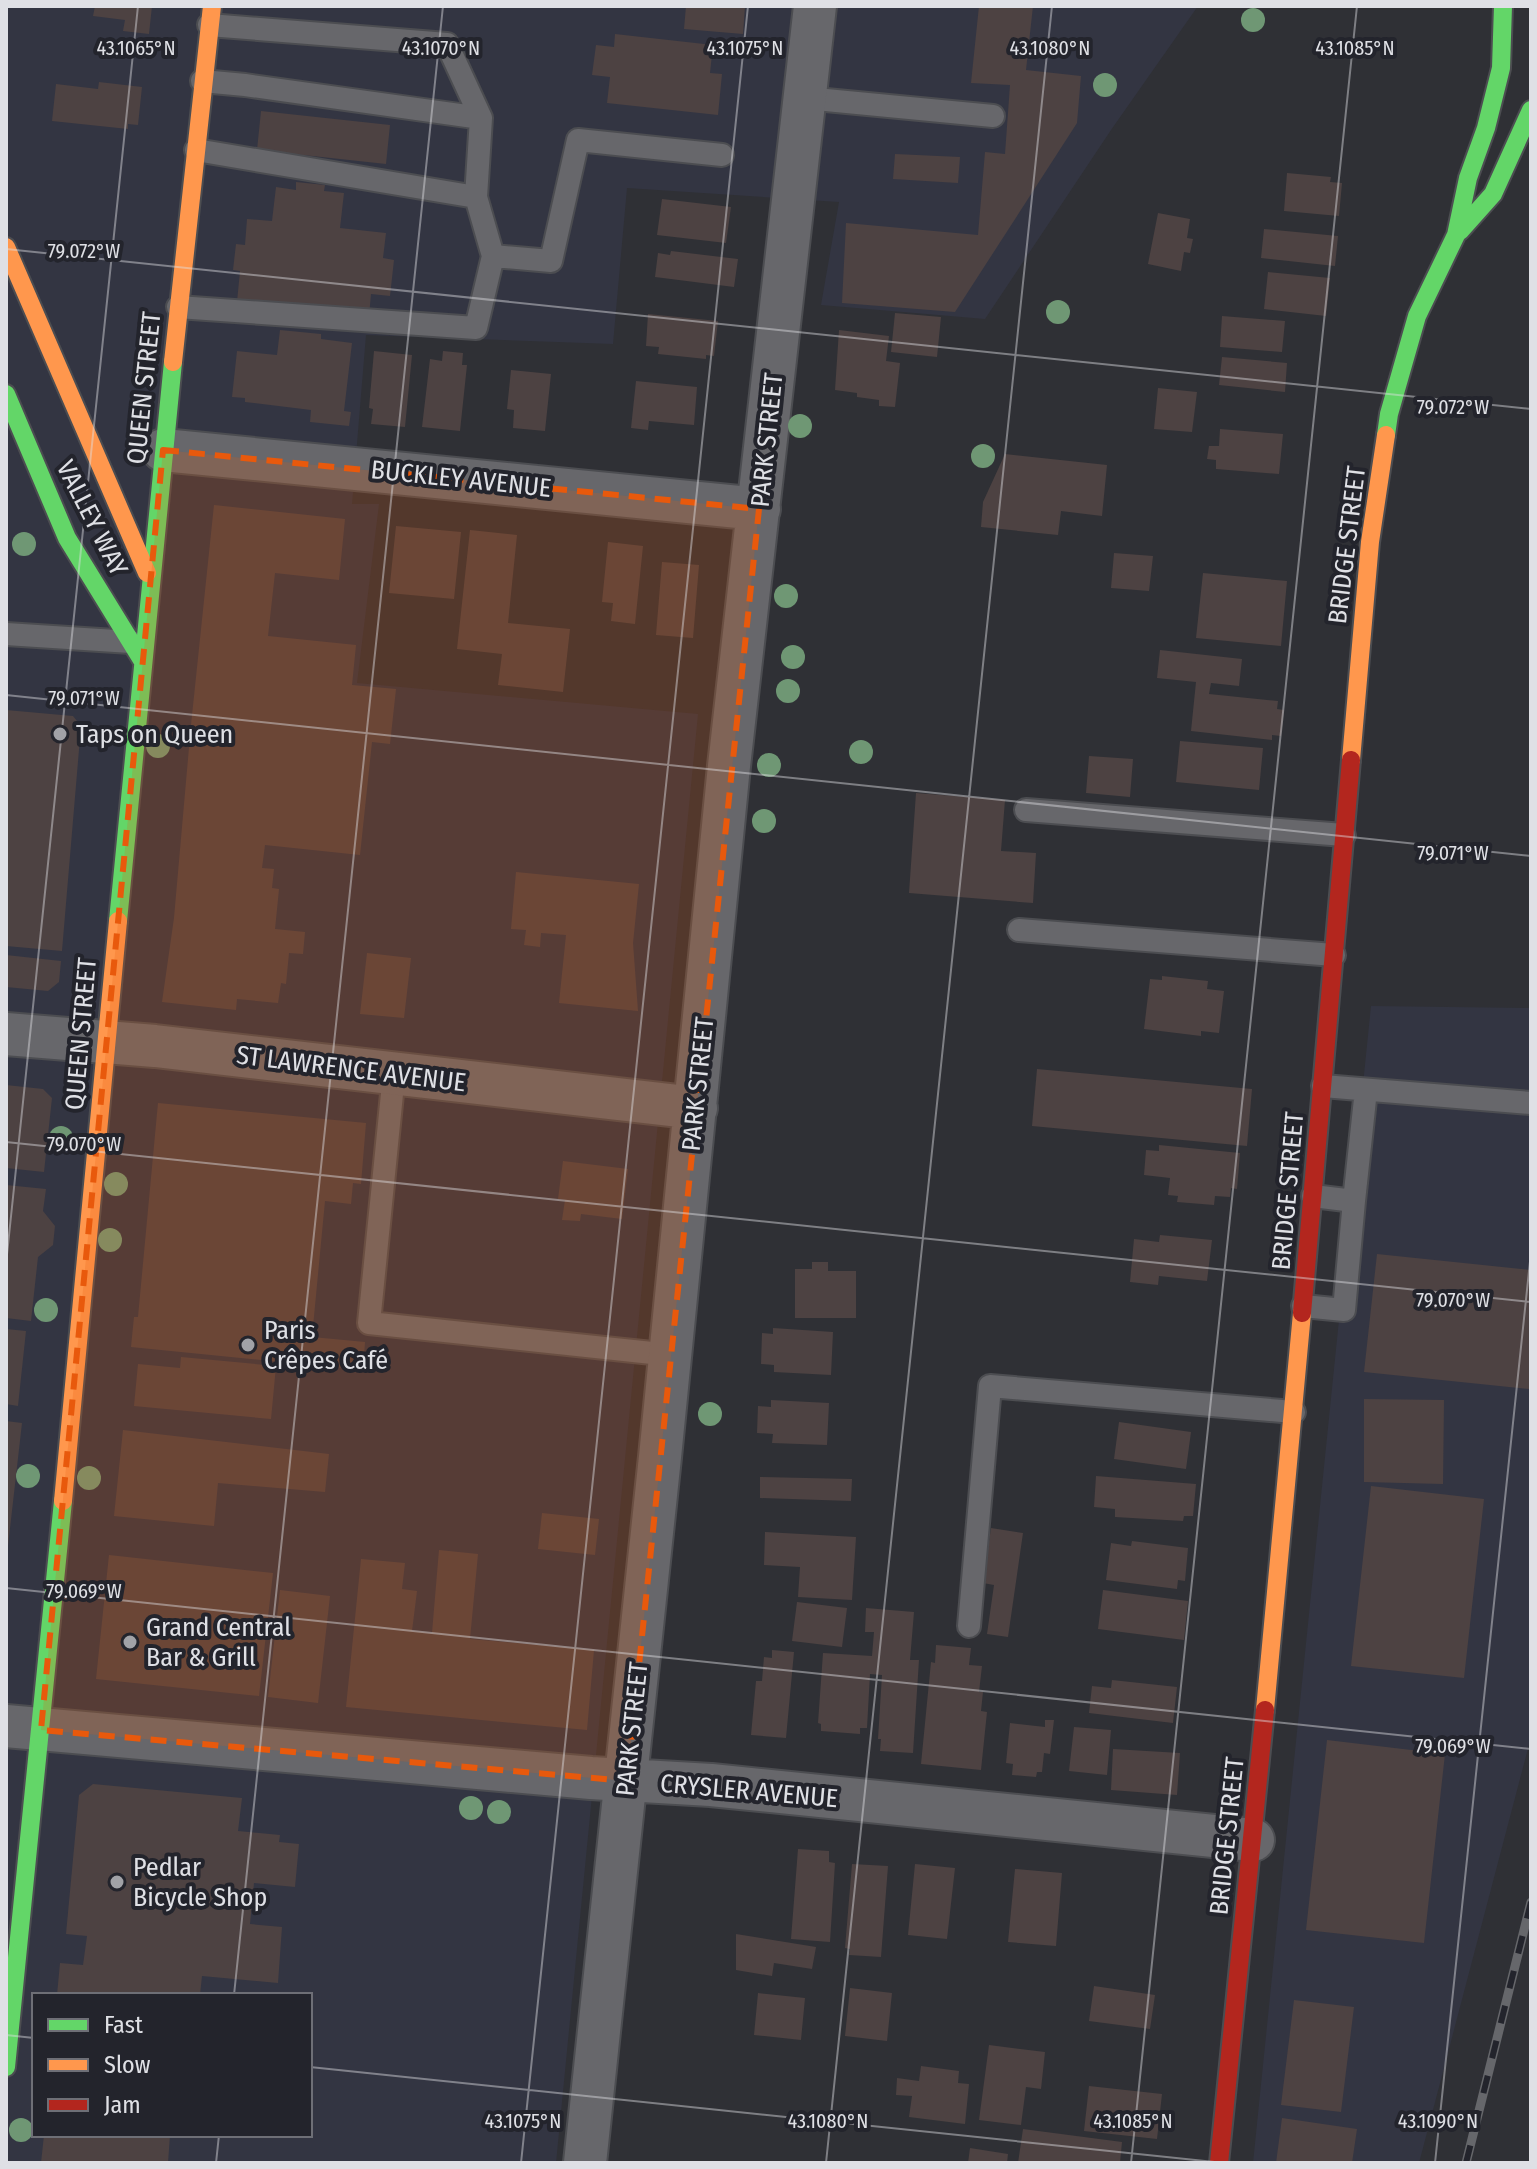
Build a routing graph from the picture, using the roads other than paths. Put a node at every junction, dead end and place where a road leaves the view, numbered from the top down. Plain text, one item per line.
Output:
1 (815, 6) edge
2 (1503, 6) edge
3 (211, 16) edge
4 (202, 81) junction
5 (805, 98) junction
6 (1531, 110) edge
7 (993, 116) dead end
8 (481, 118) junction
9 (196, 150) junction
10 (722, 155) dead end
11 (476, 197) junction
12 (1456, 235) junction
13 (6, 247) edge
14 (493, 256) junction
15 (178, 307) junction
16 (6, 394) edge
17 (14, 431) edge
18 (163, 450) junction
19 (759, 509) junction
20 (150, 579) junction
21 (6, 634) edge
22 (136, 651) junction
23 (1026, 810) dead end
24 (1344, 835) junction
25 (1019, 930) dead end
26 (1334, 955) junction
27 (6, 1034) edge
28 (108, 1043) junction
29 (394, 1074) junction
30 (1323, 1086) junction
31 (1366, 1090) junction
32 (1531, 1103) edge
33 (696, 1108) junction
34 (1313, 1196) junction
35 (1354, 1201) junction
36 (1303, 1306) junction
37 (671, 1355) junction
38 (1294, 1412) junction
39 (969, 1626) dead end
40 (24, 1728) edge
41 (627, 1781) junction
42 (1253, 1840) junction
43 (6, 2067) edge
44 (585, 2163) edge
45 (1219, 2163) edge

1 - 5 street, PARK STREET
2 - 12 street, BRIDGE STREET
3 - 4 street, QUEEN STREET
3 - 8 lane
4 - 8 lane
4 - 9 street, QUEEN STREET
5 - 7 lane
5 - 19 street, PARK STREET
6 - 12 street, BRIDGE STREET
8 - 11 lane
9 - 11 lane
9 - 15 street, QUEEN STREET
10 - 14 lane
11 - 14 lane
12 - 24 street, BRIDGE STREET
13 - 20 street, VALLEY WAY
14 - 15 lane
15 - 18 street, QUEEN STREET
16 - 17 street, VALLEY WAY
17 - 22 street, VALLEY WAY
18 - 19 street, BUCKLEY AVENUE
18 - 20 street, QUEEN STREET
19 - 33 street, PARK STREET
20 - 22 street, QUEEN STREET
21 - 22 lane
22 - 28 street, QUEEN STREET
23 - 24 lane
24 - 26 street, BRIDGE STREET
25 - 26 lane
26 - 30 street, BRIDGE STREET
27 - 28 street, ST LAWRENCE AVENUE
28 - 29 street, ST LAWRENCE AVENUE
28 - 40 street, QUEEN STREET
29 - 33 street, ST LAWRENCE AVENUE
29 - 37 lane
30 - 31 lane
30 - 34 street, BRIDGE STREET
31 - 32 lane
31 - 35 lane
33 - 37 street, PARK STREET
34 - 35 lane
34 - 36 street, BRIDGE STREET
35 - 36 lane
36 - 38 street, BRIDGE STREET
37 - 41 street, PARK STREET
38 - 39 lane
38 - 42 street, BRIDGE STREET
40 - 41 street, CRYSLER AVENUE
40 - 43 street, QUEEN STREET
41 - 42 street, CRYSLER AVENUE
41 - 44 street, PARK STREET
42 - 45 street, BRIDGE STREET

